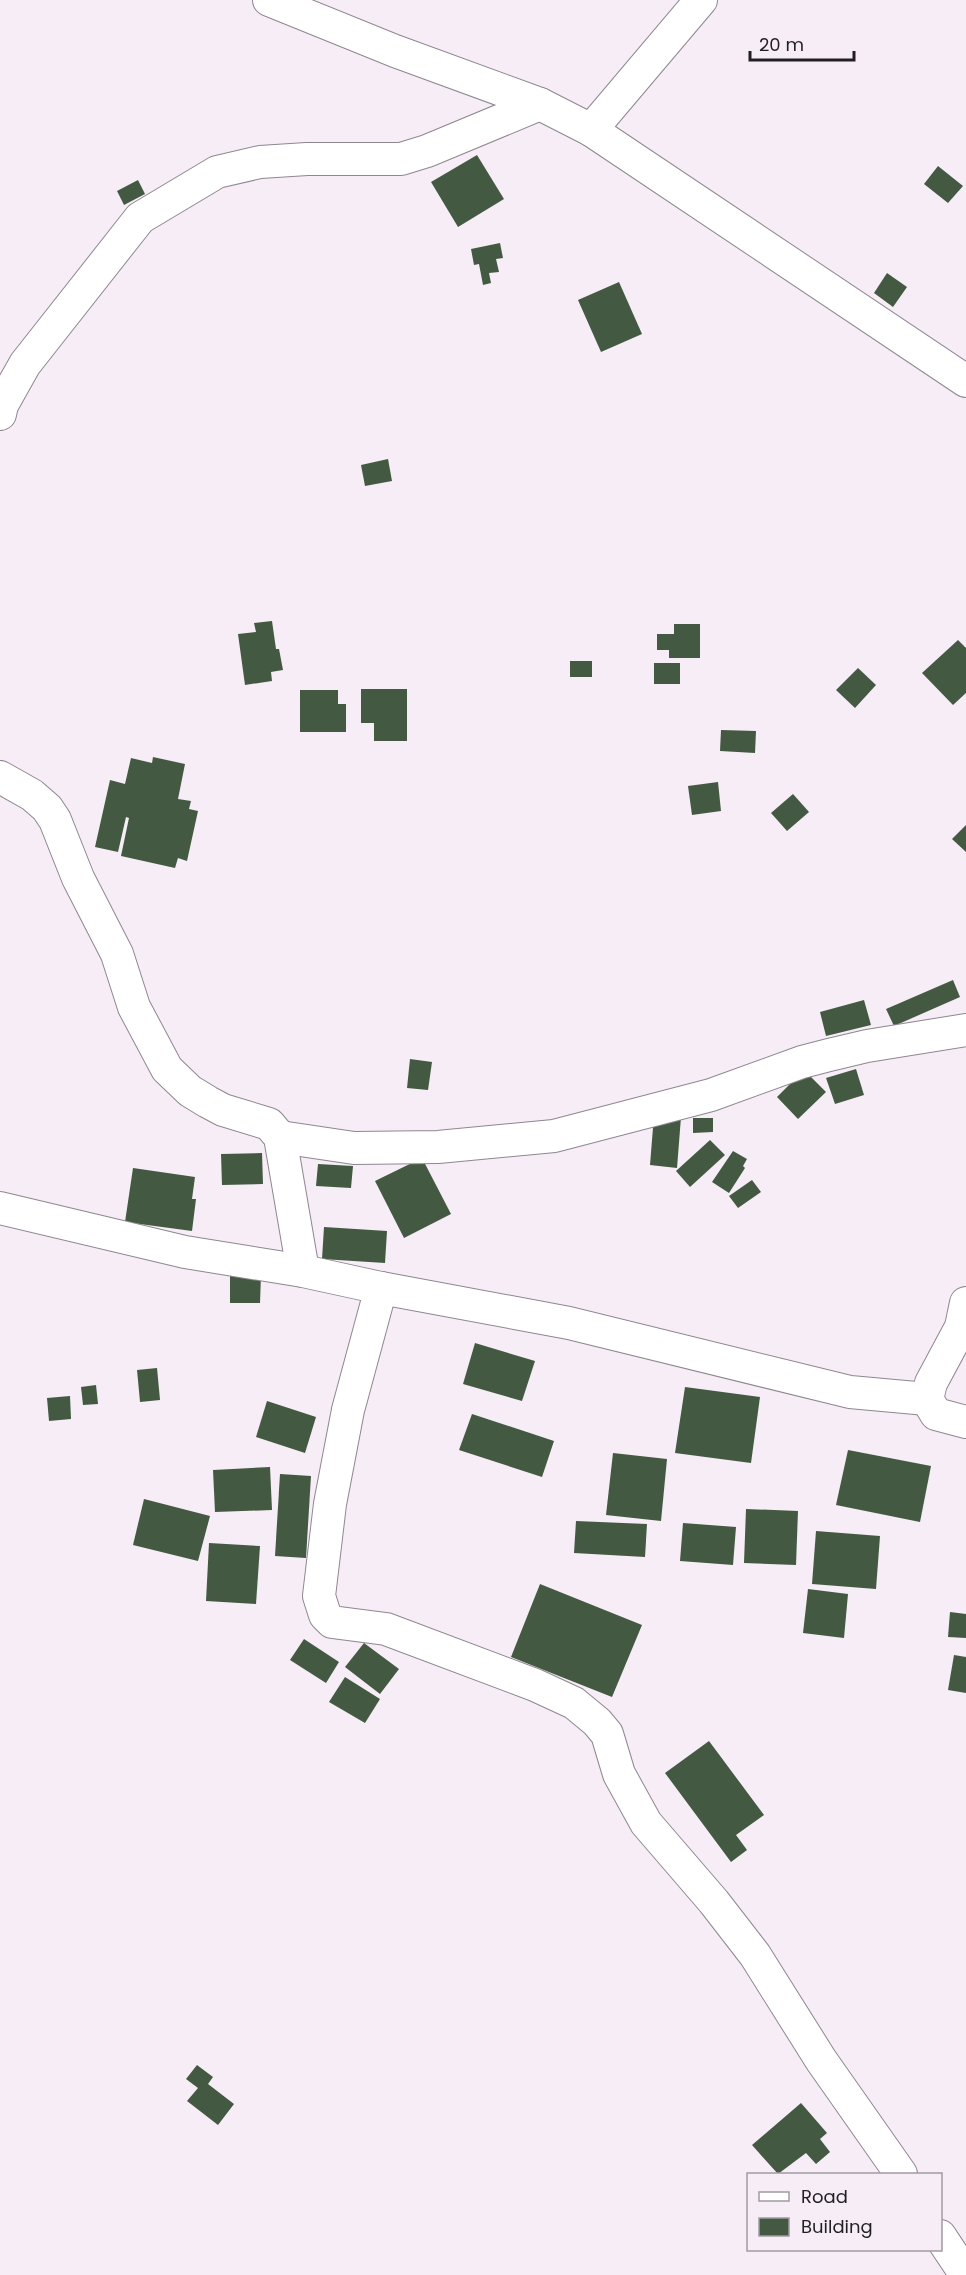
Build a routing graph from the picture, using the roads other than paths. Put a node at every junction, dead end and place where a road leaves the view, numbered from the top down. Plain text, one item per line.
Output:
1 (269, 0) edge
2 (701, 0) edge
3 (540, 104) junction
4 (591, 130) junction
5 (966, 381) edge
6 (0, 414) edge
7 (0, 777) edge
8 (966, 1030) edge
9 (280, 1137) junction
10 (0, 1208) edge
11 (303, 1271) junction
12 (381, 1288) junction
13 (966, 1304) edge
14 (927, 1399) junction
15 (966, 1422) edge
16 (900, 2173) edge
17 (942, 2239) edge
18 (966, 2275) edge

1 - 3 street
2 - 4 street
3 - 4 street
3 - 6 street
4 - 5 street
7 - 9 street
8 - 9 street
9 - 11 street
10 - 11 street
11 - 12 street
12 - 14 street
12 - 16 street
13 - 14 street
14 - 15 street
17 - 18 street

